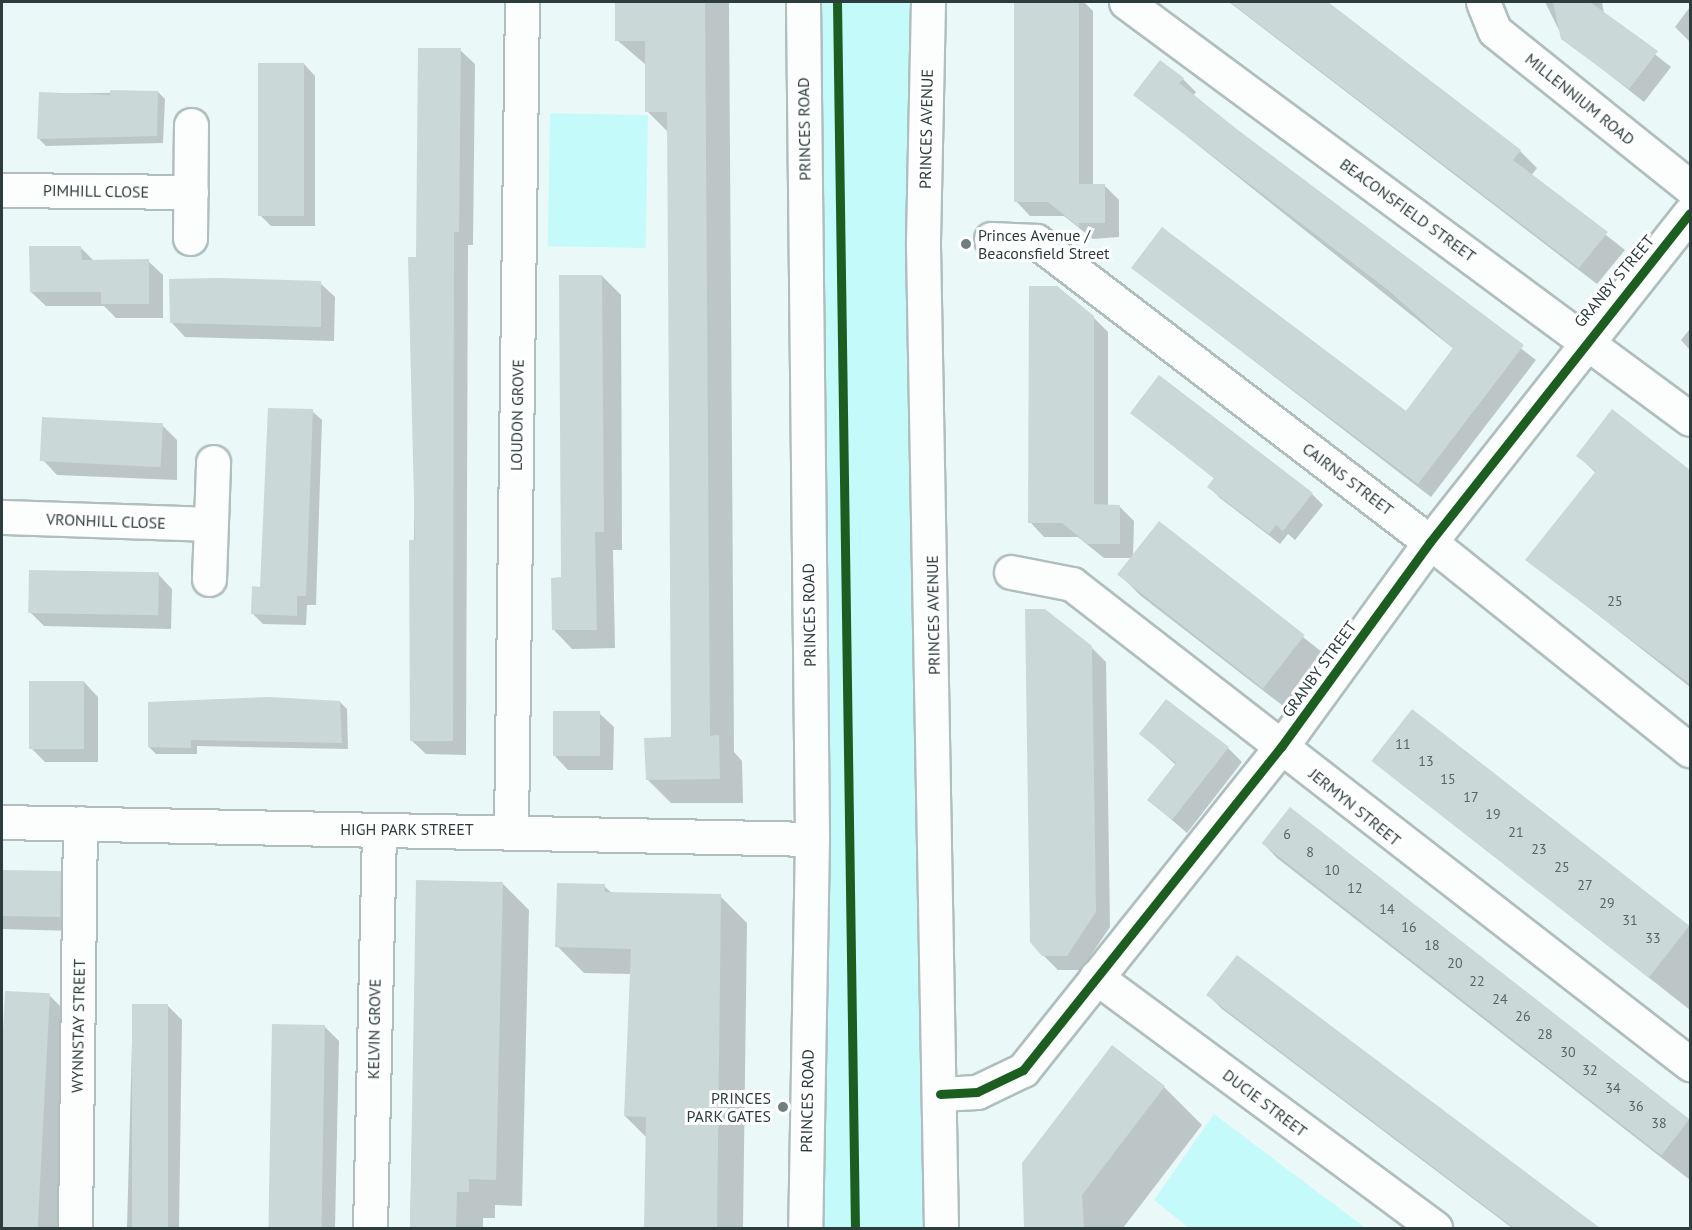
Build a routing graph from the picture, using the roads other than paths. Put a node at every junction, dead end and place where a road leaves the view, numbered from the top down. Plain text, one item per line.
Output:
1 (522, 2) edge
2 (803, 2) edge
3 (928, 2) edge
4 (1126, 2) edge
5 (1483, 2) edge
6 (191, 125) dead end
7 (1690, 187) edge
8 (2, 190) edge
9 (191, 192) junction
10 (1690, 213) edge
11 (190, 238) dead end
12 (991, 239) dead end
13 (1585, 340) junction
14 (1690, 419) edge
15 (213, 462) dead end
16 (2, 517) edge
17 (210, 524) junction
18 (1430, 542) junction
19 (1011, 572) dead end
20 (209, 579) dead end
21 (1281, 747) junction
22 (1690, 750) edge
23 (2, 822) edge
24 (80, 823) junction
25 (379, 830) junction
26 (511, 830) junction
27 (812, 840) junction
28 (1096, 976) junction
29 (1690, 1064) edge
30 (940, 1094) junction
31 (75, 1228) edge
32 (370, 1228) edge
33 (805, 1228) edge
34 (941, 1228) edge
35 (1435, 1228) edge

1 - 26 street, LOUDON GROVE
2 - 27 street, PRINCES ROAD
3 - 30 street, PRINCES AVENUE
4 - 13 street, BEACONSFIELD STREET
5 - 7 street, MILLENNIUM ROAD
6 - 9 street
8 - 9 street, PIMHILL CLOSE
9 - 11 street
10 - 13 street, GRANBY STREET
12 - 18 street, CAIRNS STREET
13 - 14 street, BEACONSFIELD STREET
13 - 18 street, GRANBY STREET
15 - 17 street
16 - 17 street, VRONHILL CLOSE
17 - 20 street
18 - 21 street, GRANBY STREET
18 - 22 street, CAIRNS STREET
19 - 21 street, JERMYN STREET
21 - 28 street, GRANBY STREET
21 - 29 street, JERMYN STREET
23 - 24 street, HIGH PARK STREET
24 - 25 street, HIGH PARK STREET
24 - 31 street, WYNNSTAY STREET
25 - 26 street, HIGH PARK STREET
25 - 32 street, KELVIN GROVE
26 - 27 street, HIGH PARK STREET
27 - 33 street, PRINCES ROAD
28 - 30 street, GRANBY STREET
28 - 35 street, DUCIE STREET
30 - 34 street, PRINCES AVENUE

